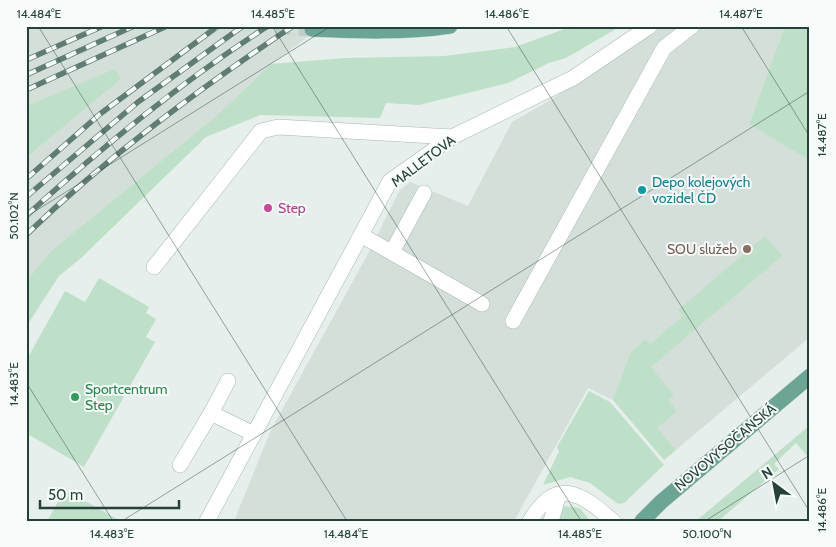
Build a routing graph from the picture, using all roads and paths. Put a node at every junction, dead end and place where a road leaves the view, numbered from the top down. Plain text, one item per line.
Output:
1 (450, 26) edge
2 (650, 26) edge
3 (692, 26) edge
4 (431, 28) edge
5 (312, 29) dead end
6 (452, 137) junction
7 (424, 193) dead end
8 (361, 235) junction
9 (392, 252) junction
10 (154, 267) dead end
11 (482, 304) dead end
12 (513, 321) dead end
13 (810, 376) edge
14 (228, 381) dead end
15 (211, 413) junction
16 (254, 434) junction
17 (180, 465) dead end
18 (559, 494) junction
19 (532, 517) edge
20 (646, 519) edge
21 (208, 521) edge
22 (551, 521) edge
23 (613, 521) edge

1 - 4 main road
2 - 6 street, MALLETOVA
3 - 12 street
4 - 5 main road
6 - 8 street, MALLETOVA
6 - 10 street
7 - 9 street
8 - 9 street
8 - 16 street, MALLETOVA
9 - 11 street
13 - 20 main road, NOVOVYSOČANSKÁ
14 - 15 street
15 - 16 street
15 - 17 street
16 - 21 street, MALLETOVA
18 - 19 street
18 - 22 street
18 - 23 street

